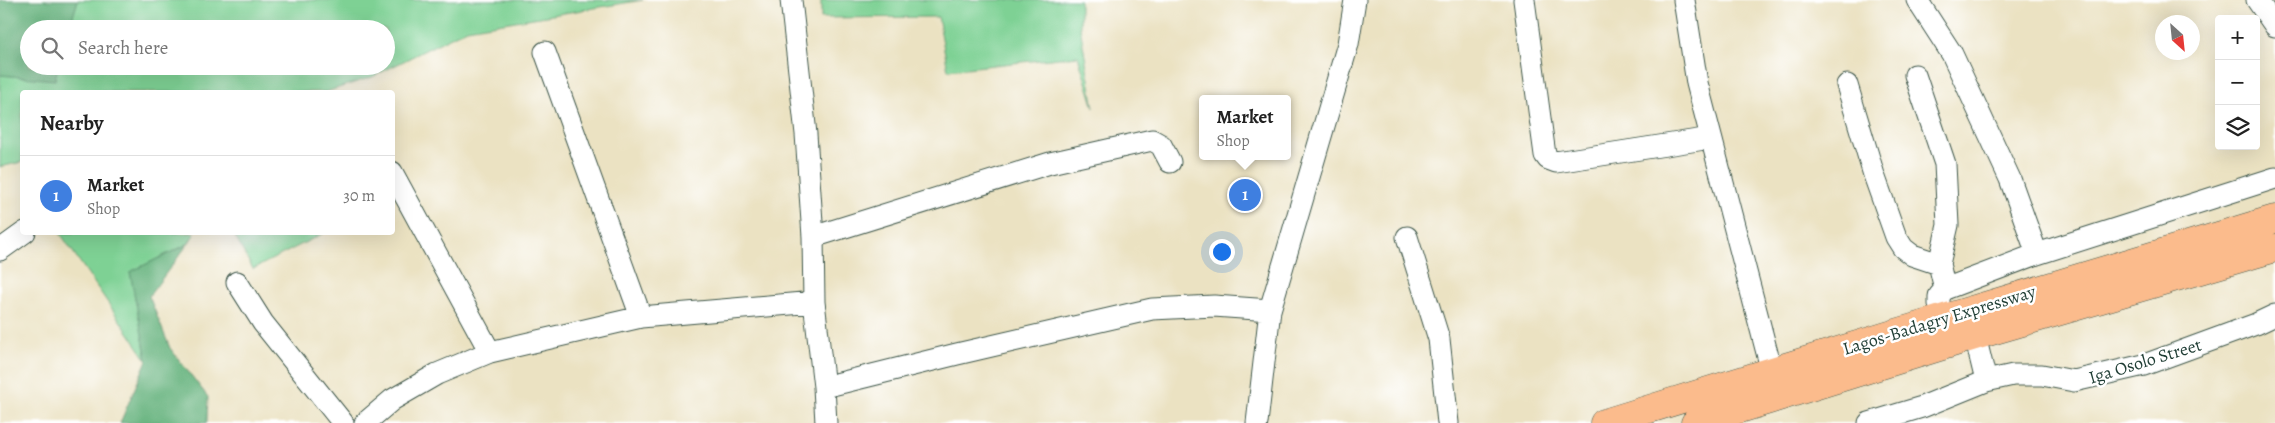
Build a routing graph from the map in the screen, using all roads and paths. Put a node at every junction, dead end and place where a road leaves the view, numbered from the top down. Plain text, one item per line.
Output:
1 (791, 0) edge
2 (1355, 0) edge
3 (1524, 0) edge
4 (1684, 0) edge
5 (1917, 0) edge
6 (2257, 0) edge
7 (2275, 26) edge
8 (545, 52) dead end
9 (1914, 75) dead end
10 (1846, 85) dead end
11 (1711, 138) junction
12 (1170, 162) dead end
13 (395, 178) edge
14 (2275, 178) edge
15 (2275, 219) edge
16 (21, 235) edge
17 (813, 236) junction
18 (1407, 237) dead end
19 (2275, 248) edge
20 (0, 250) edge
21 (2037, 254) junction
22 (1939, 264) junction
23 (237, 282) dead end
24 (1945, 289) junction
25 (814, 302) junction
26 (1270, 310) junction
27 (2275, 315) edge
28 (641, 317) junction
29 (1945, 318) junction
30 (1974, 336) junction
31 (490, 352) junction
32 (1772, 372) junction
33 (1986, 380) junction
34 (824, 388) junction
35 (1925, 415) edge
36 (343, 423) edge
37 (365, 423) edge
38 (826, 423) edge
39 (1257, 423) edge
40 (1448, 423) edge
41 (1604, 423) edge
42 (1695, 423) edge
43 (1869, 423) edge

1 - 17 street
2 - 26 street
3 - 11 street
4 - 11 street
5 - 21 street
6 - 7 street
8 - 28 street
9 - 22 street
10 - 22 street
11 - 32 street
12 - 17 street
13 - 31 street
14 - 21 street
15 - 29 highway, Lagos-Badagry Expressway
16 - 20 street
17 - 25 street
18 - 40 street
19 - 30 highway, Lagos-Badagry Expressway
21 - 24 street
22 - 24 street
23 - 36 street
24 - 29 street
25 - 28 street
25 - 34 street
26 - 34 street
26 - 39 street
27 - 33 street, Iga Osolo Street
28 - 31 street
29 - 32 highway, Lagos-Badagry Expressway
30 - 33 street
30 - 42 highway, Lagos-Badagry Expressway
31 - 37 street
32 - 41 highway, Lagos-Badagry Expressway
33 - 35 street, Iga Osolo Street
34 - 38 street
35 - 43 street, Iga Osolo Street

